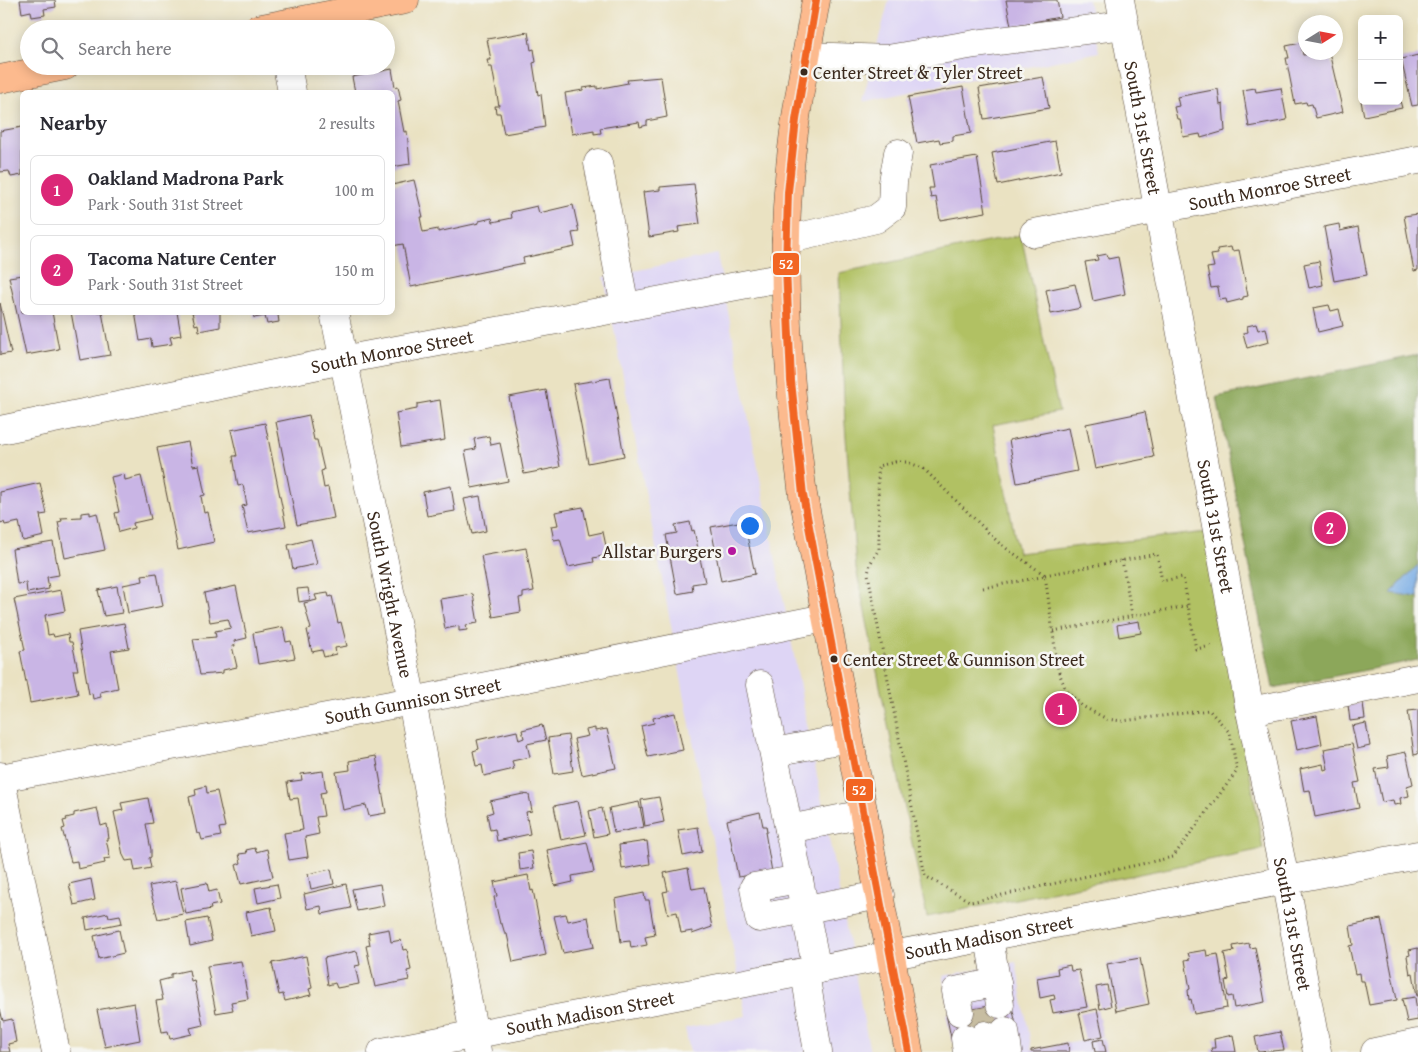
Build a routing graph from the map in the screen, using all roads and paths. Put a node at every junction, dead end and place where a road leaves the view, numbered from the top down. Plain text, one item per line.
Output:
1 (405, 0) edge
2 (816, 0) edge
3 (1122, 13) edge
4 (306, 20) edge
5 (806, 56) junction
6 (20, 75) edge
7 (289, 75) edge
8 (0, 79) edge
9 (292, 90) edge
10 (898, 153) dead end
11 (1418, 160) edge
12 (598, 163) dead end
13 (1157, 209) junction
14 (1034, 233) dead end
15 (786, 240) junction
16 (785, 277) junction
17 (625, 306) junction
18 (335, 315) edge
19 (343, 360) junction
20 (0, 430) edge
21 (1122, 560) junction
22 (1046, 576) junction
23 (983, 588) dead end
24 (1188, 606) junction
25 (1132, 616) junction
26 (825, 618) junction
27 (1053, 631) junction
28 (1238, 641) junction
29 (1418, 678) edge
30 (760, 685) dead end
31 (412, 701) junction
32 (1250, 711) junction
33 (849, 738) junction
34 (774, 752) junction
35 (0, 777) edge
36 (864, 814) junction
37 (789, 829) junction
38 (1418, 855) edge
39 (799, 879) junction
40 (1285, 879) junction
41 (880, 895) junction
42 (804, 908) junction
43 (989, 938) junction
44 (891, 957) junction
45 (811, 971) junction
46 (983, 999) tunnel mouth
47 (476, 1043) edge
48 (1418, 1043) edge
49 (56, 1052) edge
50 (382, 1052) edge
51 (818, 1052) edge
52 (909, 1052) edge
53 (1317, 1052) edge
54 (1375, 1052) edge

1 - 4 main road
2 - 5 main road
3 - 5 street
3 - 13 street, South 31st Street
5 - 15 main road
6 - 8 main road
7 - 9 street
10 - 15 street
11 - 13 street, South Monroe Street
12 - 17 street
13 - 14 street, South Monroe Street
13 - 28 street, South 31st Street
15 - 16 main road
16 - 17 street, South Monroe Street
16 - 26 main road
17 - 19 street, South Monroe Street
18 - 19 street, South Wright Avenue
19 - 20 street, South Monroe Street
19 - 31 street, South Wright Avenue
21 - 22 path
21 - 24 path
21 - 25 path
22 - 23 path
22 - 27 path
22 - 27 path
24 - 25 path
24 - 28 path
25 - 27 path
26 - 31 street, South Gunnison Street
26 - 33 main road
28 - 32 street, South 31st Street
29 - 32 street
30 - 34 street
31 - 35 street, South Gunnison Street
31 - 47 street, South Wright Avenue
32 - 40 street, South 31st Street
33 - 34 street
33 - 36 main road
34 - 37 street
35 - 49 street
36 - 37 street
36 - 41 main road
37 - 39 street
38 - 40 street, South Madison Street
39 - 42 street
39 - 42 street
40 - 43 street, South Madison Street
40 - 53 street, South 31st Street
41 - 42 street
41 - 44 main road
42 - 45 street
43 - 44 street, South Madison Street
43 - 46 street
44 - 45 street, South Madison Street
44 - 52 main road
45 - 47 street, South Madison Street
45 - 51 street
47 - 50 street, South Madison Street
48 - 54 street

